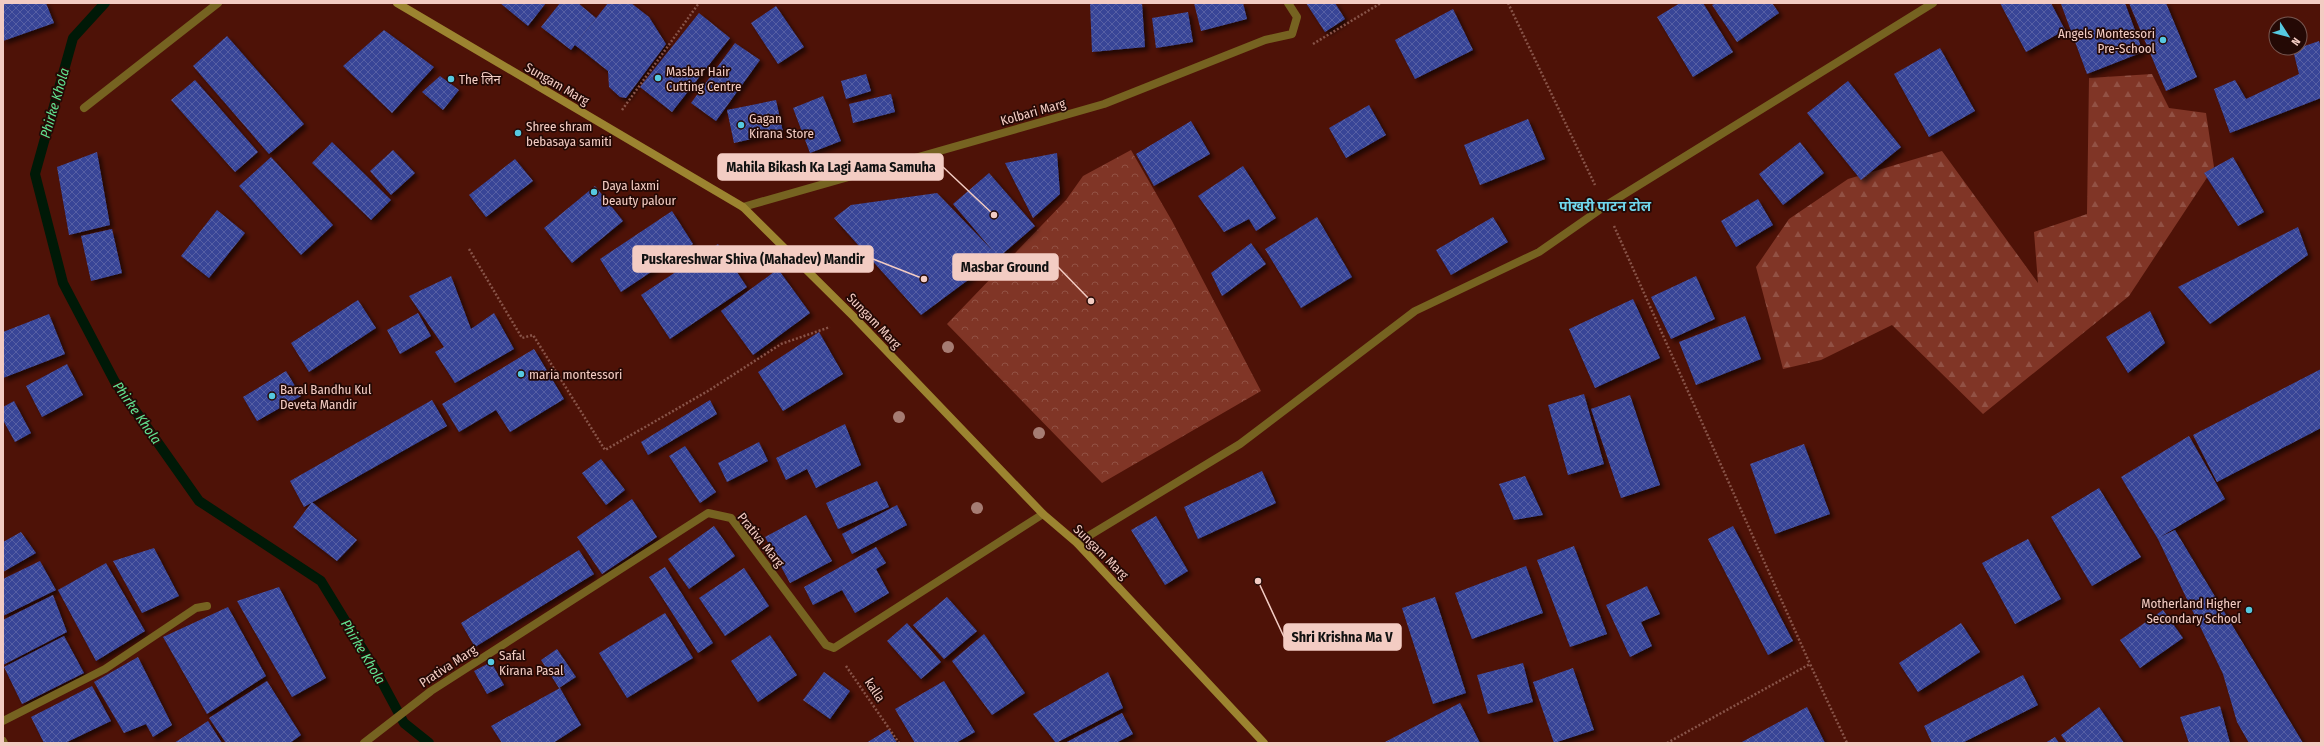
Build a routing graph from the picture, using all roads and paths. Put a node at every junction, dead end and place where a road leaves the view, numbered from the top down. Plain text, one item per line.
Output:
1 (218, 3) edge
2 (397, 3) edge
3 (699, 3) edge
4 (1288, 3) edge
5 (1381, 3) edge
6 (1508, 3) edge
7 (1933, 3) edge
8 (1292, 34) junction
9 (84, 108) dead end
10 (609, 129) junction
11 (1605, 206) junction
12 (743, 207) junction
13 (469, 249) dead end
14 (856, 318) junction
15 (1044, 514) junction
16 (1077, 543) junction
17 (207, 606) dead end
18 (834, 648) junction
19 (1810, 664) junction
20 (3, 721) edge
21 (364, 743) edge
22 (899, 743) edge
23 (1264, 743) edge
24 (1667, 743) edge
25 (1847, 743) edge

1 - 9 street
2 - 10 main road, Sungam Marg
3 - 10 path
4 - 8 street
5 - 8 path
6 - 11 path
7 - 11 street
8 - 12 street, Kolbari Marg
10 - 12 main road, Sungam Marg
11 - 16 street
11 - 19 path
12 - 14 main road, Sungam Marg
13 - 14 path
14 - 15 main road, Sungam Marg
15 - 16 main road, Sungam Marg
15 - 18 street
16 - 23 main road, Sungam Marg
17 - 20 street
18 - 21 street, Prativa Marg
18 - 22 path, kalla
19 - 24 path
19 - 25 path

